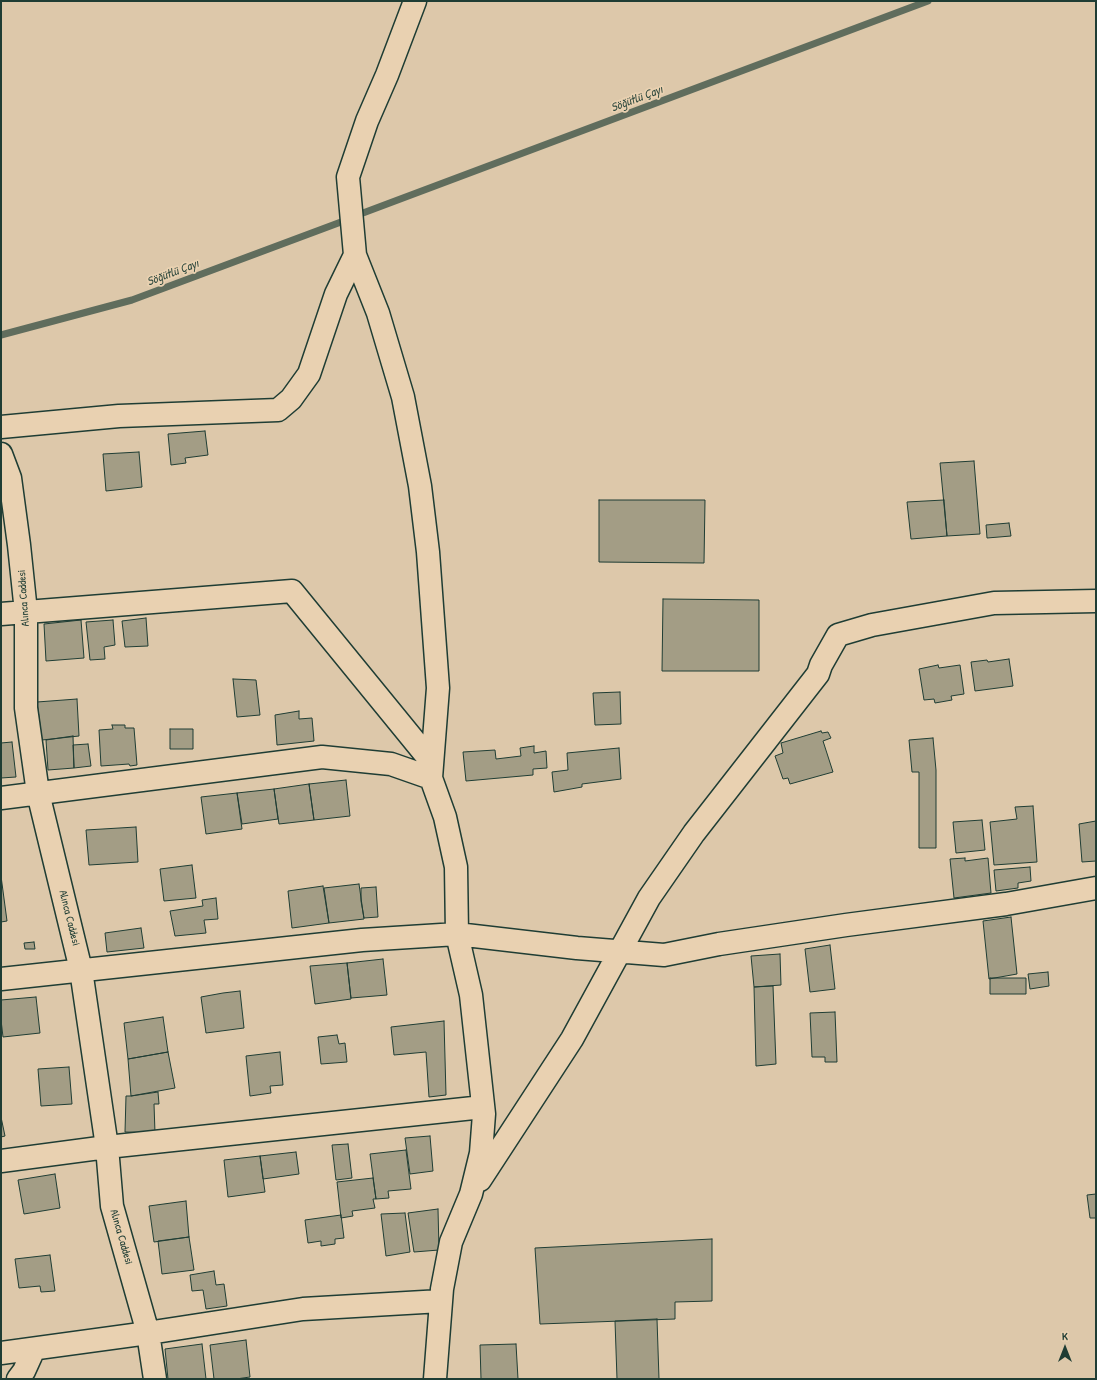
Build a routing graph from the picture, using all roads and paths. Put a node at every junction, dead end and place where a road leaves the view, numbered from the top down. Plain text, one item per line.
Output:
1 (415, 1) edge
2 (355, 255) junction
3 (1, 427) edge
4 (1, 454) edge
5 (1096, 601) edge
6 (26, 612) junction
7 (1, 614) edge
8 (431, 778) junction
9 (38, 793) junction
10 (1, 798) edge
11 (1096, 888) edge
12 (457, 934) junction
13 (620, 951) junction
14 (81, 970) junction
15 (1, 980) edge
16 (483, 1107) junction
17 (107, 1146) junction
18 (1, 1161) edge
19 (471, 1194) junction
20 (441, 1301) junction
21 (148, 1333) junction
22 (34, 1348) junction
23 (1, 1353) edge
24 (18, 1379) edge
25 (155, 1379) edge
26 (435, 1379) edge

1 - 2 street
2 - 3 street
2 - 8 street
4 - 6 street, Alınca Caddesi
5 - 13 street
6 - 7 street
6 - 8 street
6 - 9 street, Alınca Caddesi
8 - 9 street
8 - 12 street
9 - 10 street
9 - 14 street, Alınca Caddesi
11 - 13 street
12 - 13 street
12 - 14 street
12 - 16 street
13 - 19 street
14 - 15 street
14 - 17 street, Alınca Caddesi
16 - 17 street
16 - 19 street
17 - 18 street
17 - 21 street, Alınca Caddesi
19 - 20 street
20 - 21 street
20 - 26 street
21 - 22 street
21 - 25 street, Alınca Caddesi
22 - 23 street
22 - 24 street

